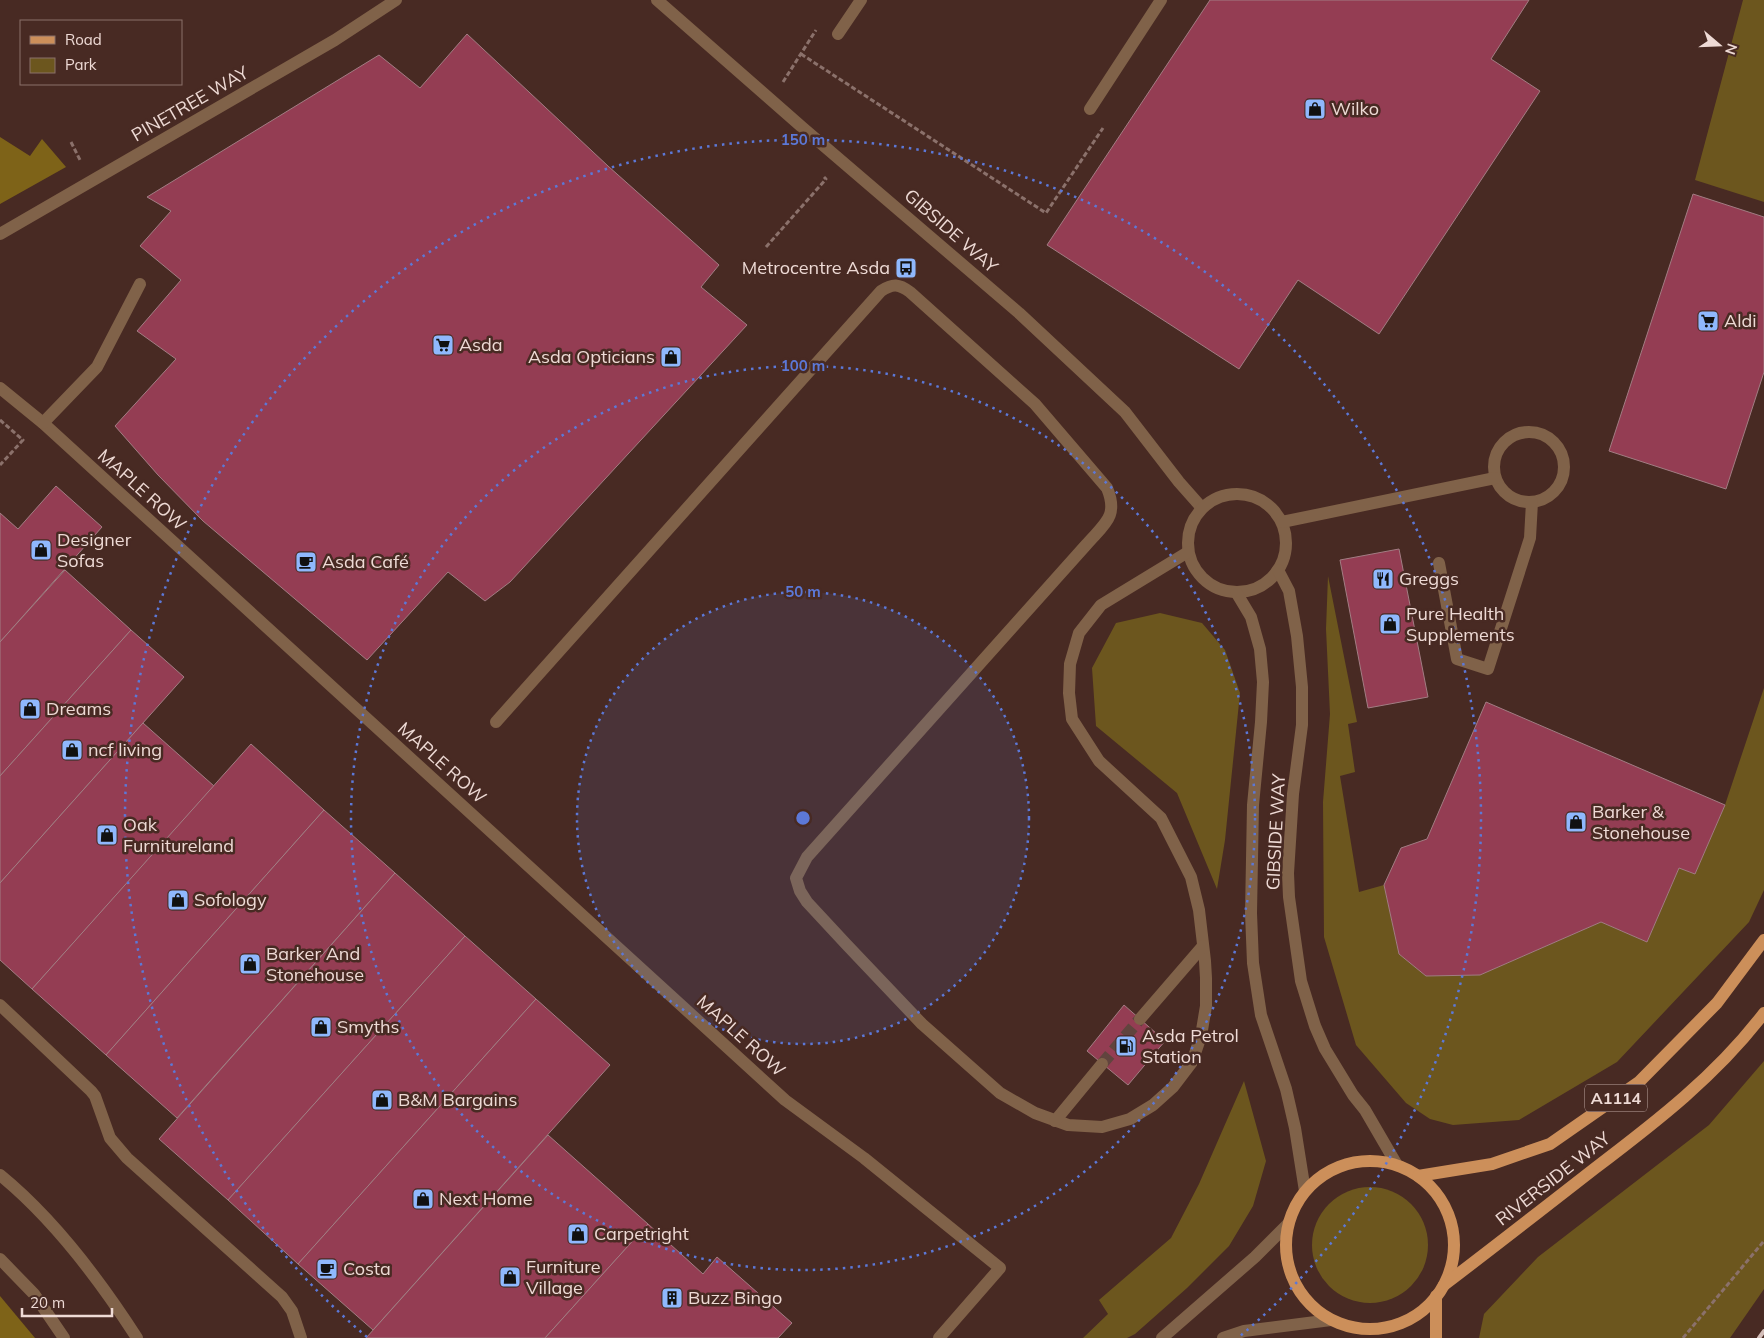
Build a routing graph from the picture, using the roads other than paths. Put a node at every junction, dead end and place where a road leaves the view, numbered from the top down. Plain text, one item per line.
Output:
1 (396, 0) edge
2 (657, 0) edge
3 (861, 0) edge
4 (1160, 0) edge
5 (838, 34) dead end
6 (1090, 109) dead end
7 (0, 234) edge
8 (140, 284) dead end
9 (0, 388) edge
10 (43, 423) junction
11 (1495, 478) junction
12 (1532, 502) junction
13 (1202, 508) junction
14 (1282, 522) junction
15 (1188, 552) junction
16 (1438, 563) dead end
17 (1278, 570) junction
18 (1236, 592) junction
19 (496, 722) dead end
20 (1764, 940) edge
21 (1203, 946) junction
22 (0, 1005) edge
23 (1764, 1013) edge
24 (1140, 1019) tunnel mouth
25 (1102, 1064) tunnel mouth
26 (1055, 1120) junction
27 (1397, 1165) junction
28 (0, 1174) edge
29 (1418, 1176) junction
30 (1305, 1191) junction
31 (1288, 1224) junction
32 (0, 1259) edge
33 (1444, 1285) junction
34 (1436, 1296) junction
35 (1331, 1320) junction
36 (1354, 1332) edge
37 (64, 1338) edge
38 (137, 1338) edge
39 (301, 1338) edge
40 (939, 1338) edge
41 (1162, 1338) edge
42 (1223, 1338) edge
43 (1436, 1338) edge

1 - 7 street, PINETREE WAY
2 - 13 street, GIBSIDE WAY
3 - 5 street
4 - 6 street
8 - 10 street
9 - 10 street, MAPLE ROW
10 - 40 street, MAPLE ROW
11 - 12 street
11 - 12 street
11 - 14 street
12 - 16 street
13 - 14 street
13 - 15 street
14 - 17 street
15 - 18 street
15 - 21 street
17 - 18 street
17 - 27 street, GIBSIDE WAY
18 - 30 street, GIBSIDE WAY
19 - 26 street
20 - 29 main road, RIVERSIDE WAY / A1114
21 - 24 street
21 - 26 street
22 - 39 street
23 - 33 main road, RIVERSIDE WAY / A1114
25 - 26 street
27 - 29 main road
27 - 30 main road
28 - 38 street
29 - 33 main road
30 - 31 main road
31 - 35 main road
31 - 41 street
32 - 37 street
33 - 34 main road
34 - 36 main road
34 - 43 main road
35 - 36 main road
35 - 42 street

